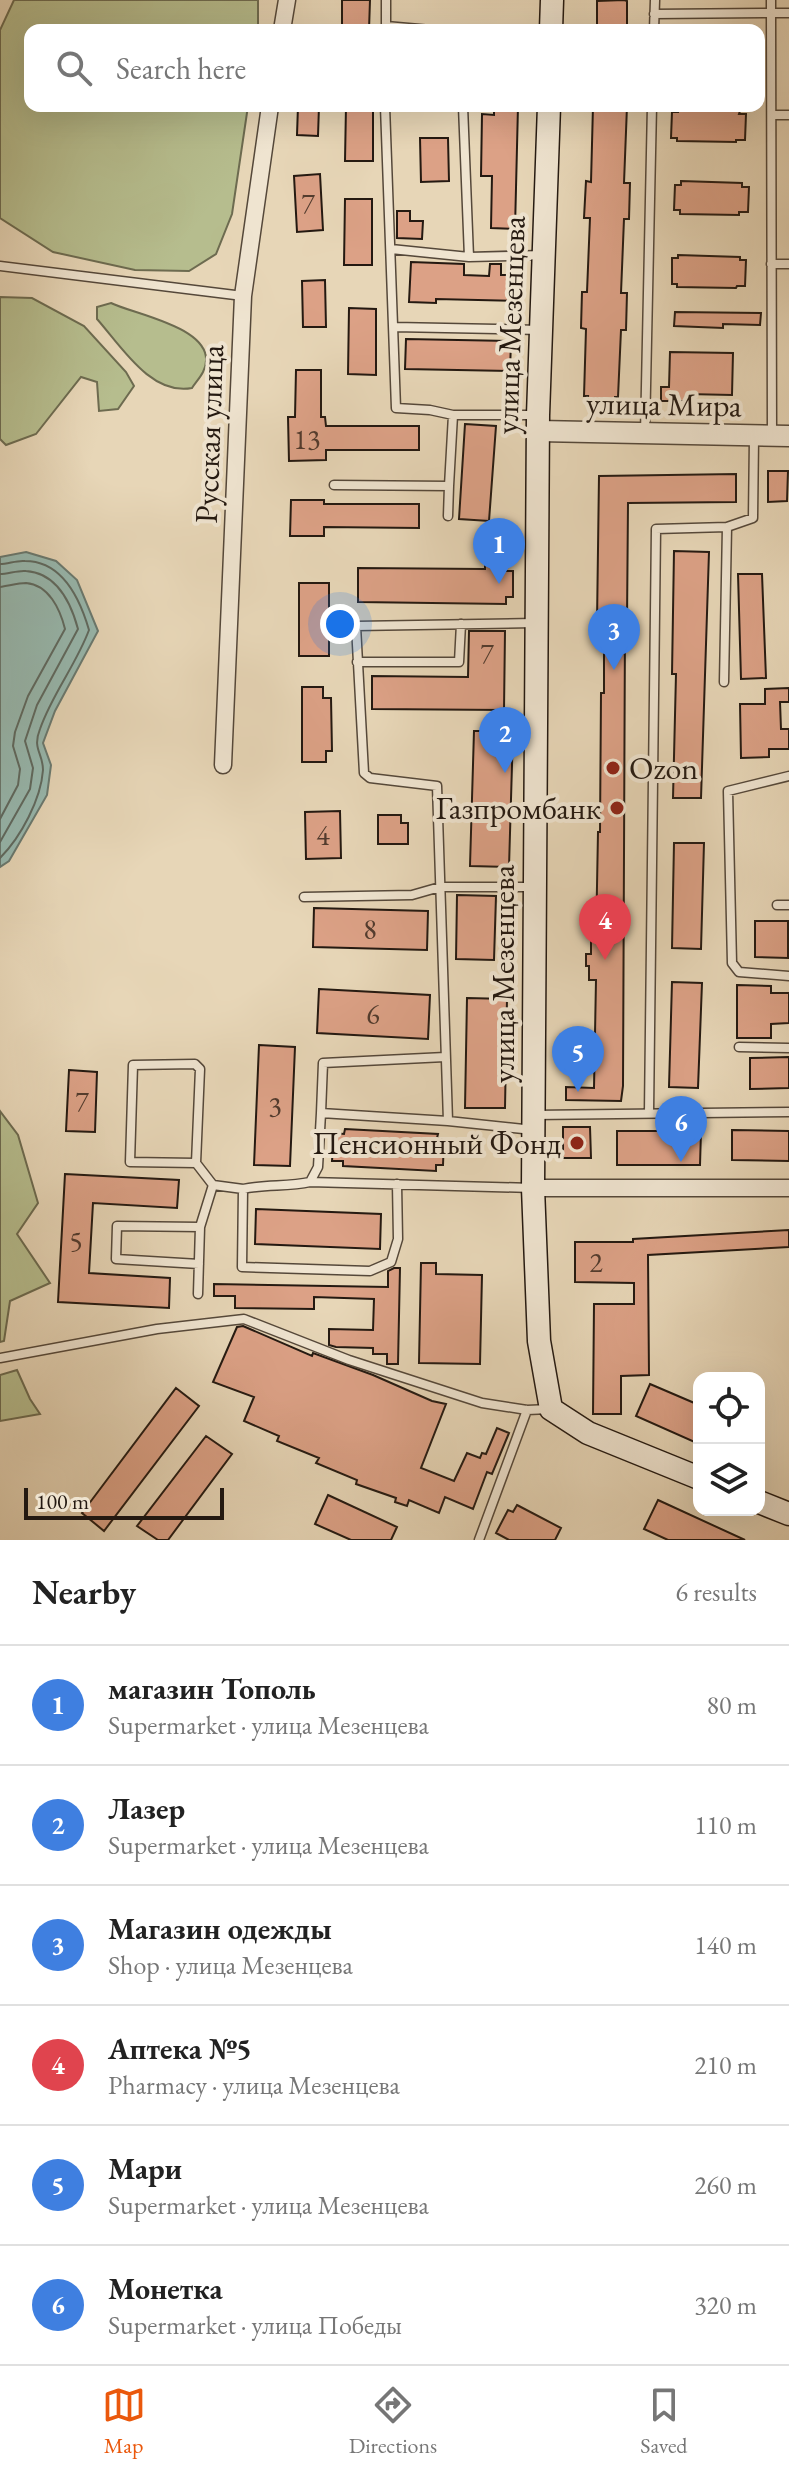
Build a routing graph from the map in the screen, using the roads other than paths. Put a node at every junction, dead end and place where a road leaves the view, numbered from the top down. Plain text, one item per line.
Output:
1 (287, 0) edge
2 (386, 0) edge
3 (552, 0) edge
4 (655, 0) edge
5 (771, 0) edge
6 (771, 13) junction
7 (789, 13) edge
8 (654, 14) junction
9 (283, 24) edge
10 (386, 24) edge
11 (551, 24) edge
12 (654, 24) edge
13 (269, 112) edge
14 (385, 112) edge
15 (463, 112) edge
16 (549, 112) edge
17 (652, 112) edge
18 (772, 115) junction
19 (789, 115) edge
20 (391, 249) junction
21 (544, 254) junction
22 (469, 257) junction
23 (771, 264) junction
24 (789, 264) edge
25 (0, 266) edge
26 (243, 296) junction
27 (394, 327) junction
28 (542, 330) junction
29 (453, 415) junction
30 (538, 423) junction
31 (645, 433) junction
32 (772, 436) edge
33 (334, 485) dead end
34 (449, 486) junction
35 (448, 516) dead end
36 (727, 527) junction
37 (537, 623) junction
38 (461, 624) junction
39 (357, 662) junction
40 (724, 682) dead end
41 (223, 765) dead end
42 (789, 776) edge
43 (440, 887) junction
44 (536, 887) junction
45 (304, 897) dead end
46 (777, 905) dead end
47 (789, 905) edge
48 (789, 976) edge
49 (739, 1047) dead end
50 (789, 1048) edge
51 (445, 1057) junction
52 (789, 1112) edge
53 (321, 1113) junction
54 (649, 1113) junction
55 (448, 1121) junction
56 (534, 1123) junction
57 (196, 1163) junction
58 (310, 1182) junction
59 (397, 1184) junction
60 (213, 1185) junction
61 (533, 1188) junction
62 (789, 1188) edge
63 (243, 1189) junction
64 (200, 1227) junction
65 (199, 1264) junction
66 (198, 1294) dead end
67 (0, 1358) edge
68 (551, 1409) junction
69 (527, 1410) junction
70 (693, 1476) edge
71 (765, 1504) edge
72 (789, 1514) edge
73 (479, 1540) edge

1 - 9 street
2 - 10 lane
3 - 11 main road
4 - 8 lane
5 - 6 lane
6 - 7 lane
6 - 8 lane
6 - 18 lane
8 - 12 lane
13 - 26 street, Русская улица
14 - 20 lane
15 - 22 lane
16 - 21 main road, улица Мезенцева
17 - 31 lane
18 - 19 lane
18 - 23 lane
20 - 22 lane
20 - 27 lane
21 - 22 lane
21 - 28 main road, улица Мезенцева
23 - 24 lane
23 - 32 lane
25 - 26 lane
26 - 41 street, Русская улица
27 - 28 lane
27 - 29 lane
28 - 30 main road, улица Мезенцева
29 - 30 lane
29 - 34 lane
30 - 31 street, улица Мира
30 - 37 main road, улица Мезенцева
31 - 32 street, улица Мира
32 - 36 lane
33 - 34 lane
34 - 35 lane
36 - 40 lane
36 - 54 lane
37 - 38 lane
37 - 44 main road, улица Мезенцева
38 - 39 lane
38 - 39 lane
39 - 43 lane
42 - 48 lane
43 - 44 lane
43 - 45 lane
43 - 51 lane
44 - 56 main road, улица Мезенцева
46 - 47 lane
49 - 50 lane
51 - 53 lane
51 - 55 lane
52 - 54 lane
53 - 55 lane
53 - 58 lane
54 - 56 lane
55 - 56 lane
56 - 61 main road, улица Мезенцева
57 - 57 lane
57 - 60 lane
58 - 59 lane
58 - 63 lane
59 - 61 lane
59 - 63 lane
60 - 63 lane
60 - 64 lane
61 - 62 street
61 - 68 main road, улица Мезенцева
64 - 65 lane
64 - 65 lane
65 - 66 lane
67 - 69 lane
68 - 69 lane
68 - 70 main road
69 - 73 lane
71 - 72 main road

